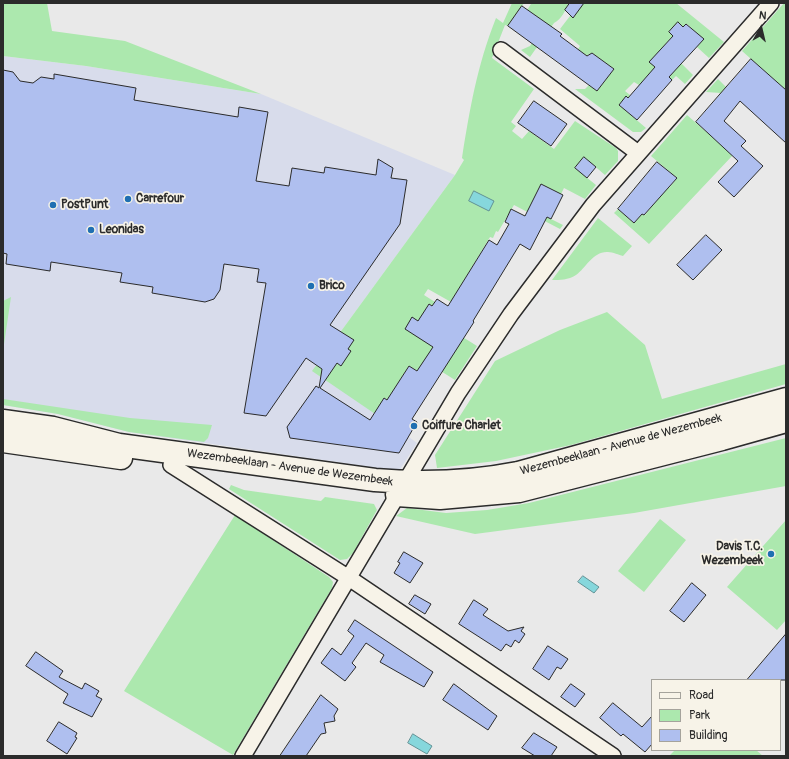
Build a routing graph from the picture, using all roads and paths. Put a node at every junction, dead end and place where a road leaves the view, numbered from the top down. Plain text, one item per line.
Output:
1 (771, 3) edge
2 (501, 50) dead end
3 (638, 153) junction
4 (786, 399) edge
5 (3, 421) edge
6 (786, 421) edge
7 (3, 441) edge
8 (171, 465) junction
9 (402, 489) junction
10 (349, 578) junction
11 (243, 756) edge
12 (613, 756) edge

1 - 3 street
2 - 3 street
3 - 9 street
4 - 9 main road, Wezembeeklaan - Avenue de Wezembeek
5 - 9 main road, Wezembeeklaan - Avenue de Wezembeek
6 - 9 main road, Wezembeeklaan - Avenue de Wezembeek
7 - 8 main road, Wezembeeklaan - Avenue de Wezembeek
8 - 9 main road, Wezembeeklaan - Avenue de Wezembeek
8 - 10 street
9 - 10 street
10 - 11 street
10 - 12 street

